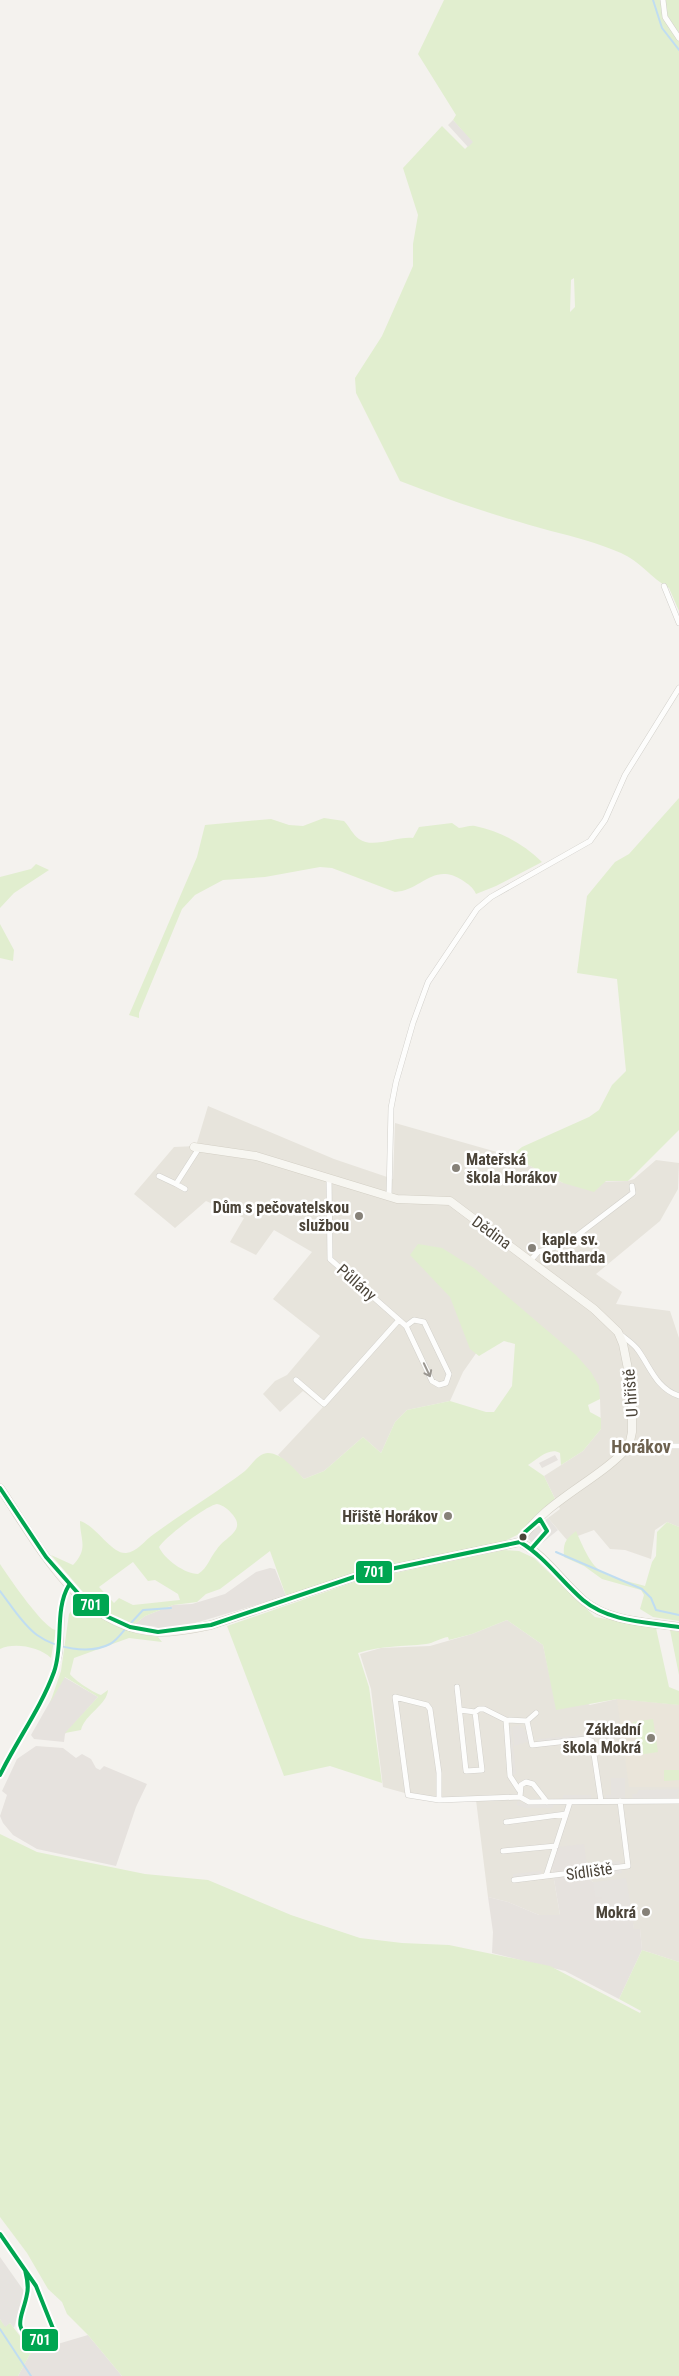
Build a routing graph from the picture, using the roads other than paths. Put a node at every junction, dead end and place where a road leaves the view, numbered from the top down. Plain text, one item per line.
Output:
1 (663, 0) edge
2 (679, 38) edge
3 (664, 586) dead end
4 (679, 623) edge
5 (679, 688) edge
6 (196, 1148) joint
7 (159, 1176) dead end
8 (329, 1178) junction
9 (176, 1184) junction
10 (632, 1186) dead end
11 (185, 1189) dead end
12 (389, 1196) junction
13 (531, 1260) junction
14 (399, 1320) junction
15 (406, 1326) junction
16 (618, 1332) junction
17 (624, 1344) joint
18 (296, 1380) dead end
19 (679, 1396) edge
20 (628, 1446) junction
21 (679, 1446) edge
22 (0, 1488) edge
23 (540, 1519) junction
24 (520, 1542) junction
25 (532, 1548) junction
26 (70, 1585) junction
27 (679, 1627) edge
28 (457, 1686) dead end
29 (460, 1710) junction
30 (475, 1712) junction
31 (536, 1713) dead end
32 (506, 1720) junction
33 (527, 1722) junction
34 (0, 1775) edge
35 (519, 1790) junction
36 (520, 1797) junction
37 (439, 1800) junction
38 (601, 1801) junction
39 (620, 1801) junction
40 (679, 1801) edge
41 (547, 1802) junction
42 (570, 1802) junction
43 (566, 1814) junction
44 (506, 1822) dead end
45 (556, 1846) junction
46 (503, 1851) dead end
47 (546, 1876) junction
48 (514, 1880) dead end

1 - 2 street
3 - 4 street
5 - 12 street
6 - 8 street
6 - 9 street
7 - 9 street
8 - 12 street
8 - 14 street, Půllány
9 - 11 street
10 - 13 street
12 - 13 street, Dědina
13 - 16 street, Dědina
14 - 15 street, Půllány
14 - 18 street
15 -> 15 street, Půllány
16 - 17 street, Dědina
16 - 19 street
17 - 20 street, U hřiště
20 - 21 street
20 - 23 street
22 - 26 street
23 - 24 street
23 - 25 street
24 - 25 street
24 - 26 street
25 - 27 street
26 - 34 street
28 - 29 street
29 - 30 street
29 - 30 street
30 - 32 street
31 - 33 street
32 - 33 street
32 - 35 street
33 - 38 street
35 - 36 street
35 - 41 street
36 - 37 street
36 - 41 street
37 - 37 street
38 - 39 street
38 - 42 street
39 - 40 street
39 - 47 street, Sídliště
41 - 42 street
42 - 43 street, Sídliště
43 - 44 street
43 - 45 street, Sídliště
45 - 46 street, Sídliště
45 - 47 street, Sídliště
47 - 48 street, Sídliště

